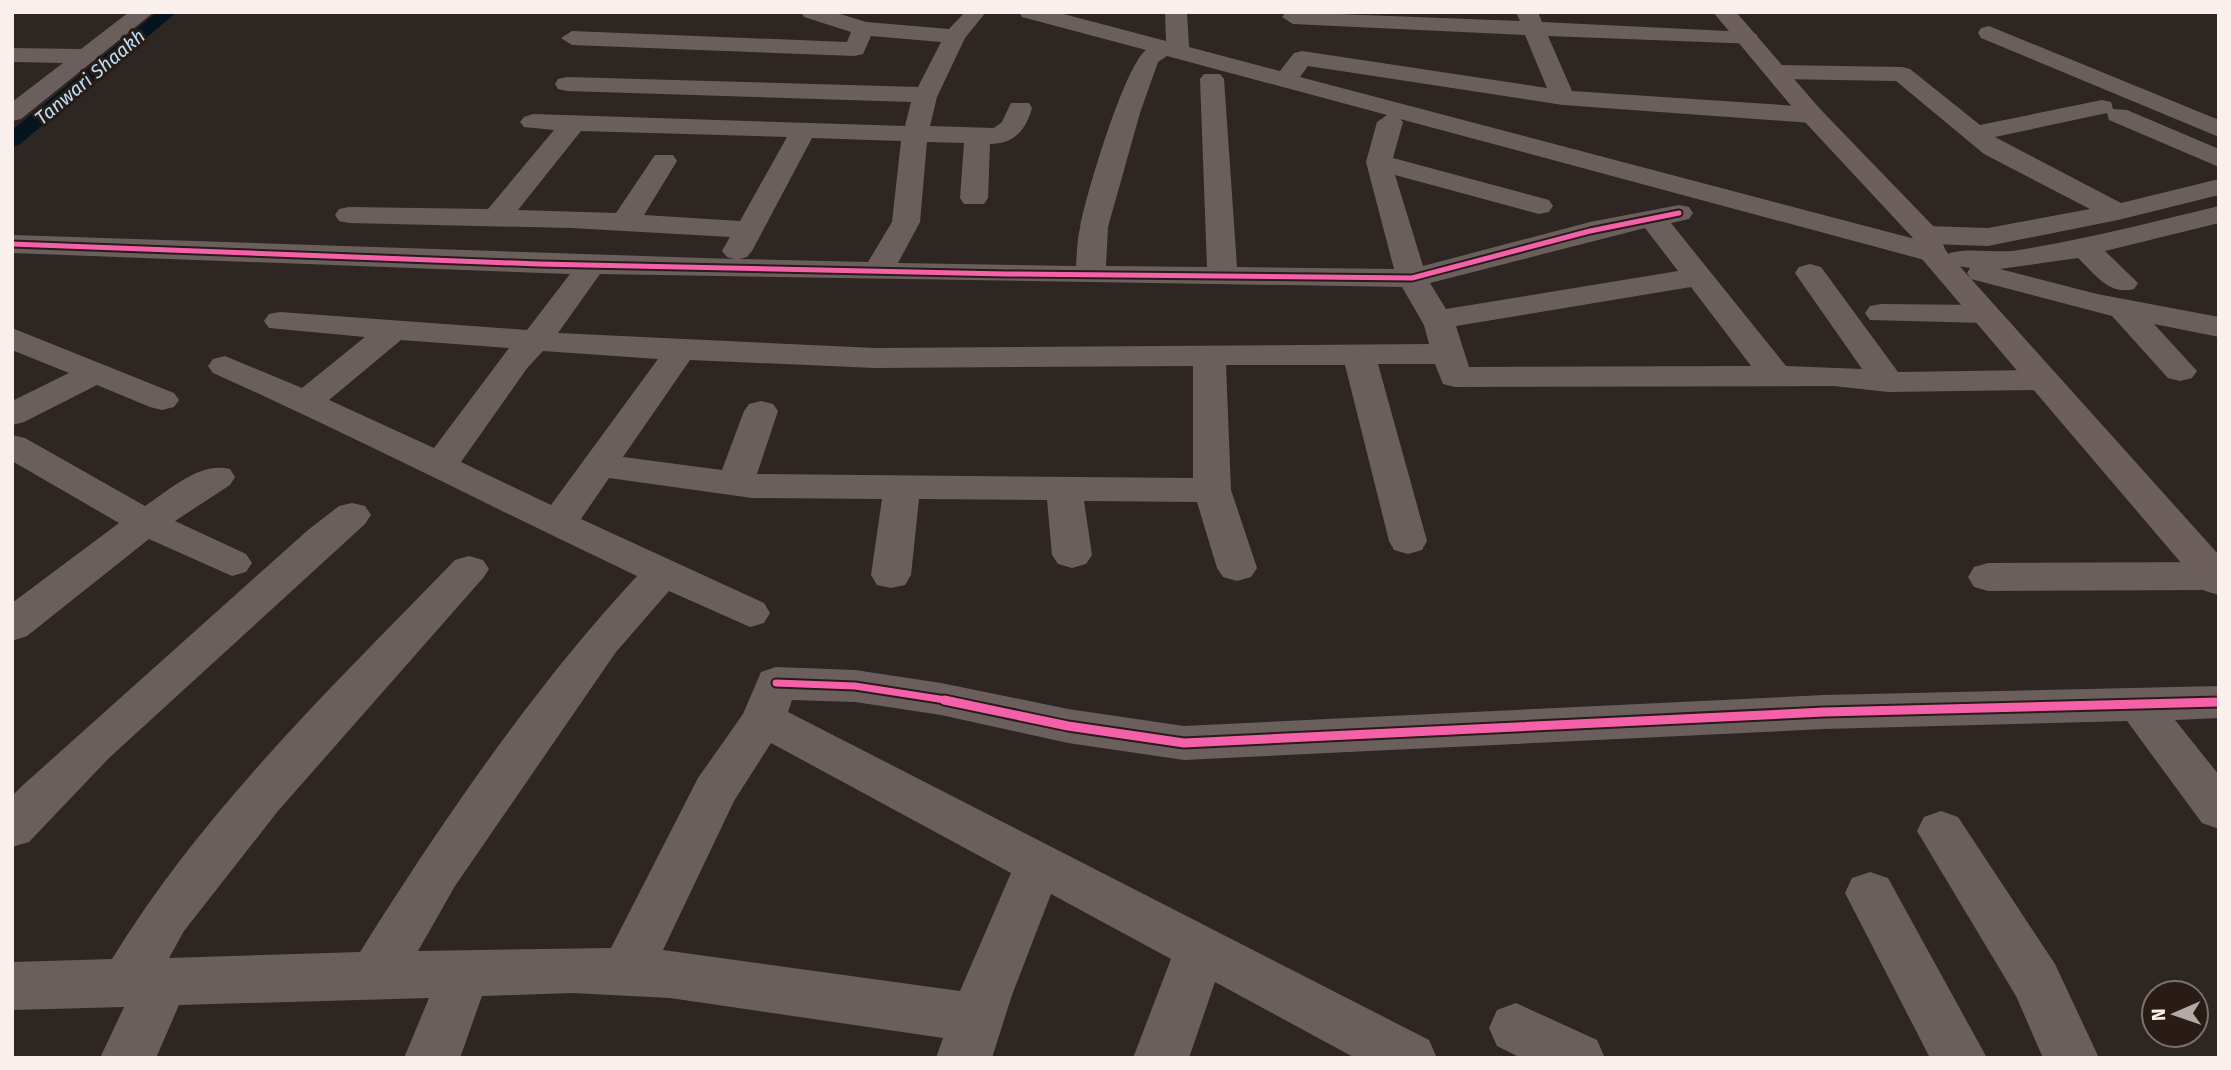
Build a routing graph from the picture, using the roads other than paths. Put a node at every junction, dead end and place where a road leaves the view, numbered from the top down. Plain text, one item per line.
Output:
1 (143, 12) edge
2 (812, 12) edge
3 (915, 12) edge
4 (1177, 12) edge
5 (1724, 12) edge
6 (976, 13) edge
7 (1035, 13) edge
8 (1382, 16) edge
9 (1293, 17) dead end
10 (645, 21) dead end
11 (1531, 21) edge
12 (863, 29) junction
13 (903, 32) junction
14 (1989, 33) dead end
15 (955, 36) junction
16 (572, 38) dead end
17 (628, 40) junction
18 (1748, 40) junction
19 (1170, 50) junction
20 (12, 55) edge
21 (87, 56) junction
22 (1776, 72) junction
23 (1212, 79) dead end
24 (1285, 81) junction
25 (567, 84) dead end
26 (2059, 89) dead end
27 (926, 96) junction
28 (1563, 98) junction
29 (2102, 107) junction
30 (1020, 108) dead end
31 (12, 114) edge
32 (1812, 115) junction
33 (533, 122) dead end
34 (1390, 122) dead end
35 (574, 123) junction
36 (2219, 129) edge
37 (804, 130) junction
38 (915, 134) junction
39 (1972, 134) junction
40 (977, 136) junction
41 (2219, 159) edge
42 (664, 162) dead end
43 (1379, 162) junction
44 (2219, 187) edge
45 (974, 198) dead end
46 (1539, 206) dead end
47 (2118, 212) junction
48 (2219, 214) edge
49 (349, 215) dead end
50 (496, 218) junction
51 (625, 222) junction
52 (750, 230) junction
53 (12, 244) edge
54 (2084, 248) junction
55 (1935, 254) junction
56 (592, 265) junction
57 (728, 268) junction
58 (878, 271) junction
59 (1810, 273) dead end
60 (1090, 274) junction
61 (1222, 275) junction
62 (1698, 277) junction
63 (1412, 278) junction
64 (2123, 296) junction
65 (1881, 313) dead end
66 (1985, 314) junction
67 (1437, 320) junction
68 (280, 321) dead end
69 (2219, 327) edge
70 (394, 330) junction
71 (12, 338) edge
72 (536, 340) junction
73 (681, 349) junction
74 (1359, 354) junction
75 (1449, 354) junction
76 (1209, 355) junction
77 (225, 366) dead end
78 (2180, 371) dead end
79 (94, 373) junction
80 (1776, 376) junction
81 (2043, 380) junction
82 (1888, 382) junction
83 (162, 400) dead end
84 (306, 401) junction
85 (761, 411) dead end
86 (12, 415) edge
87 (12, 446) edge
88 (599, 465) junction
89 (440, 466) junction
90 (217, 477) dead end
91 (735, 484) junction
92 (902, 489) junction
93 (1212, 490) junction
94 (1064, 491) junction
95 (352, 515) dead end
96 (144, 521) junction
97 (558, 523) junction
98 (1408, 541) dead end
99 (1072, 555) dead end
100 (232, 563) dead end
101 (1237, 568) dead end
102 (469, 569) dead end
103 (663, 572) junction
104 (891, 575) dead end
105 (1988, 577) dead end
106 (2217, 578) edge
107 (750, 613) dead end
108 (12, 626) edge
109 (774, 689) junction
110 (2219, 702) edge
111 (2138, 703) junction
112 (2219, 810) edge
113 (12, 828) edge
114 (1941, 831) dead end
115 (1039, 864) junction
116 (1870, 893) dead end
117 (1201, 948) junction
118 (465, 972) junction
119 (626, 972) junction
120 (376, 974) junction
121 (146, 981) junction
122 (12, 986) edge
123 (1516, 1028) dead end
124 (971, 1038) edge
125 (128, 1058) edge
126 (432, 1058) edge
127 (1161, 1058) edge
128 (1409, 1058) edge
129 (1577, 1058) edge
130 (1959, 1058) edge
131 (2071, 1058) edge

1 - 21 street
2 - 12 street
3 - 13 street
4 - 19 street
5 - 18 main road
6 - 15 street
7 - 19 street
8 - 9 street
8 - 11 street
10 - 17 street
11 - 18 street
11 - 28 street
12 - 13 street
12 - 17 street
13 - 15 street
14 - 36 street
15 - 27 street
16 - 17 street
18 - 22 main road
19 - 24 street
19 - 60 street
20 - 21 street
21 - 31 street
22 - 32 main road
22 - 39 street
23 - 61 street
24 - 28 street
24 - 55 street
25 - 27 street
26 - 29 street
27 - 38 street
28 - 32 street
29 - 39 street
29 - 41 street
30 - 40 street
32 - 55 main road
33 - 35 street
34 - 43 street
35 - 37 street
35 - 50 street
37 - 38 street
37 - 52 street
38 - 40 street
38 - 58 street
39 - 47 street
40 - 45 street
42 - 51 street
43 - 46 street
43 - 63 street
44 - 47 street
47 - 55 street
48 - 54 street
49 - 50 street
50 - 51 street
51 - 52 street
52 - 57 street
53 - 56 street
54 - 55 street
54 - 64 street
55 - 64 street
55 - 66 main road
56 - 57 street
56 - 72 street
57 - 58 street
58 - 60 street
59 - 82 street
60 - 61 street
61 - 63 street
62 - 63 street
62 - 67 street
62 - 80 street
63 - 67 street
64 - 69 street
64 - 78 street
65 - 66 street
66 - 81 main road
67 - 75 street
68 - 70 street
70 - 72 street
70 - 84 street
71 - 79 street
72 - 73 street
72 - 89 street
73 - 76 street
73 - 88 street
74 - 75 street
74 - 76 street
74 - 98 street
75 - 80 street
76 - 93 street
77 - 84 street
79 - 83 street
79 - 86 street
80 - 82 street
81 - 82 street
81 - 106 main road
84 - 89 street
85 - 91 street
87 - 96 street
88 - 91 street
88 - 97 street
89 - 97 street
90 - 96 street
91 - 92 street
92 - 94 street
92 - 104 street
93 - 94 street
93 - 101 street
94 - 99 street
95 - 113 street
96 - 100 street
96 - 108 street
97 - 103 street
102 - 121 street
103 - 107 street
103 - 120 street
105 - 106 street
109 - 111 street
109 - 115 street
109 - 119 street
110 - 111 street
111 - 112 street
114 - 131 street
115 - 117 street
115 - 124 street
116 - 130 street
117 - 127 street
117 - 128 street
118 - 119 street
118 - 120 street
118 - 126 street
119 - 124 street
120 - 121 street
121 - 122 street
121 - 125 street
123 - 129 street

